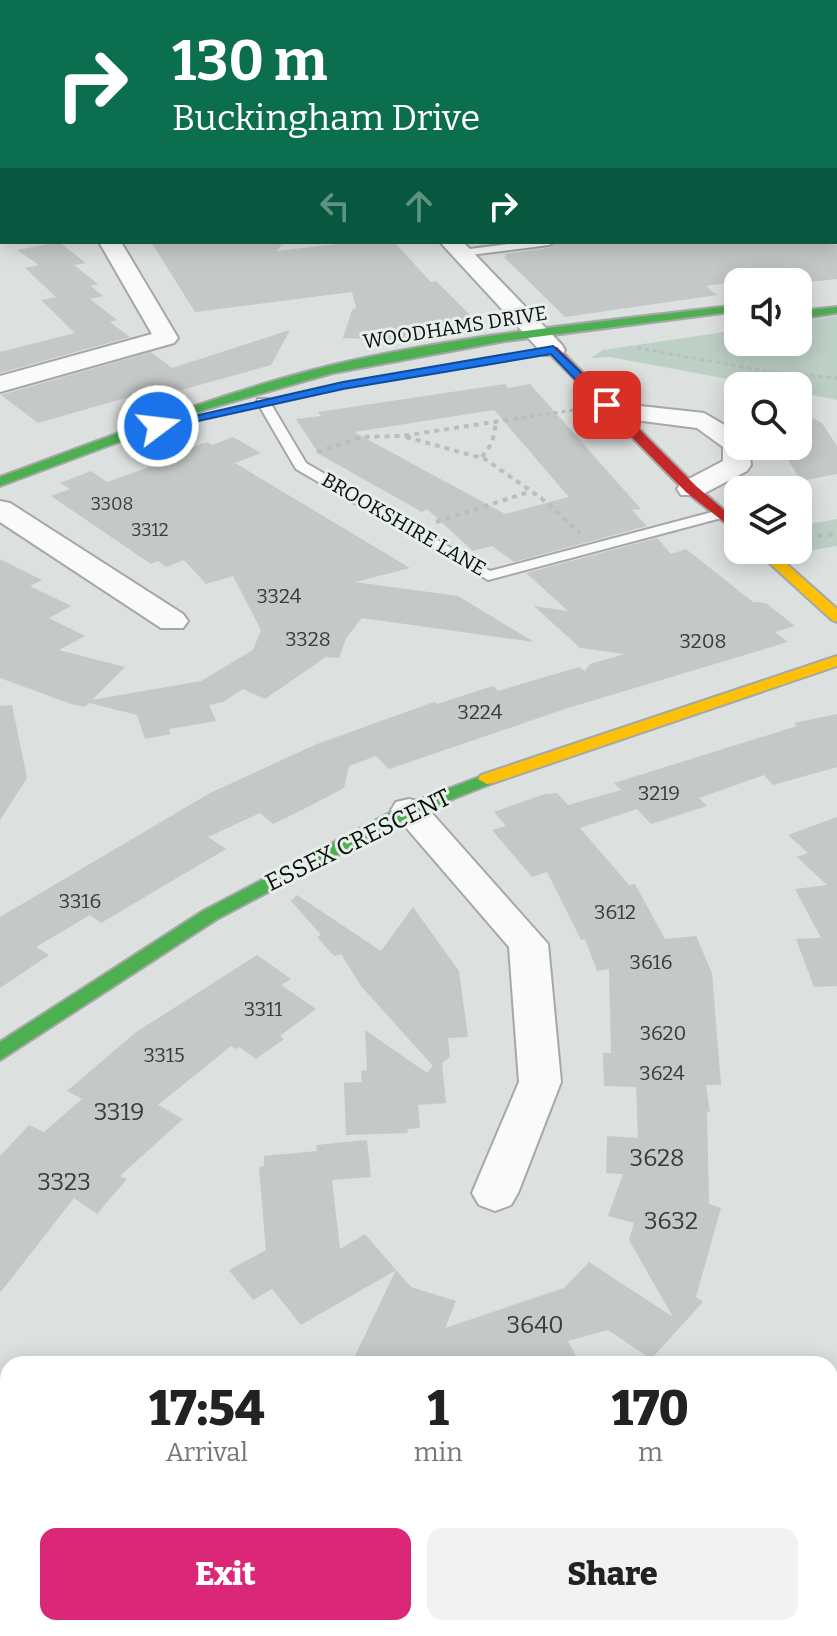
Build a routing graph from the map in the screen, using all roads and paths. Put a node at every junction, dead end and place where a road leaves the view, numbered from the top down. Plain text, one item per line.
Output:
1 (111, 244) edge
2 (518, 244) edge
3 (456, 248) edge
4 (837, 294) edge
5 (812, 297) edge
6 (724, 310) edge
7 (837, 310) edge
8 (812, 313) edge
9 (724, 325) edge
10 (607, 341) junction
11 (547, 342) junction
12 (523, 355) dead end
13 (837, 378) edge
14 (358, 383) dead end
15 (0, 384) edge
16 (263, 402) junction
17 (610, 408) junction
18 (186, 418) junction
19 (496, 423) junction
20 (402, 436) junction
21 (482, 457) junction
22 (298, 460) junction
23 (0, 482) edge
24 (691, 489) junction
25 (530, 491) junction
26 (0, 509) edge
27 (720, 514) junction
28 (724, 517) edge
29 (413, 532) junction
30 (837, 534) edge
31 (812, 537) edge
32 (596, 547) junction
33 (778, 564) edge
34 (837, 617) edge
35 (172, 621) dead end
36 (837, 661) edge
37 (409, 810) junction
38 (0, 1052) edge
39 (495, 1193) dead end

1 - 15 street
2 - 3 lane
3 - 11 street
4 - 5 street
6 - 11 street, WOODHAMS DRIVE
7 - 8 street
9 - 10 street, WOODHAMS DRIVE
10 - 11 street, WOODHAMS DRIVE
10 - 13 path
11 - 12 street, WOODHAMS DRIVE
11 - 17 street
11 - 18 street, WOODHAMS DRIVE
14 - 16 street, WOODHAMS DRIVE
16 - 18 street, WOODHAMS DRIVE
16 - 22 lane, BROOKSHIRE LANE
17 - 19 path
17 - 24 street
17 - 24 street
18 - 23 street, WOODHAMS DRIVE
19 - 20 path
19 - 21 path
20 - 21 path
20 - 22 path
21 - 25 path
22 - 29 lane, BROOKSHIRE LANE
24 - 27 street
25 - 29 path
25 - 32 path
26 - 35 street
27 - 28 street
27 - 32 lane, BROOKSHIRE LANE
29 - 32 lane, BROOKSHIRE LANE
30 - 31 path
33 - 34 street
36 - 37 street, ESSEX CRESCENT
37 - 38 street, ESSEX CRESCENT
37 - 39 street

